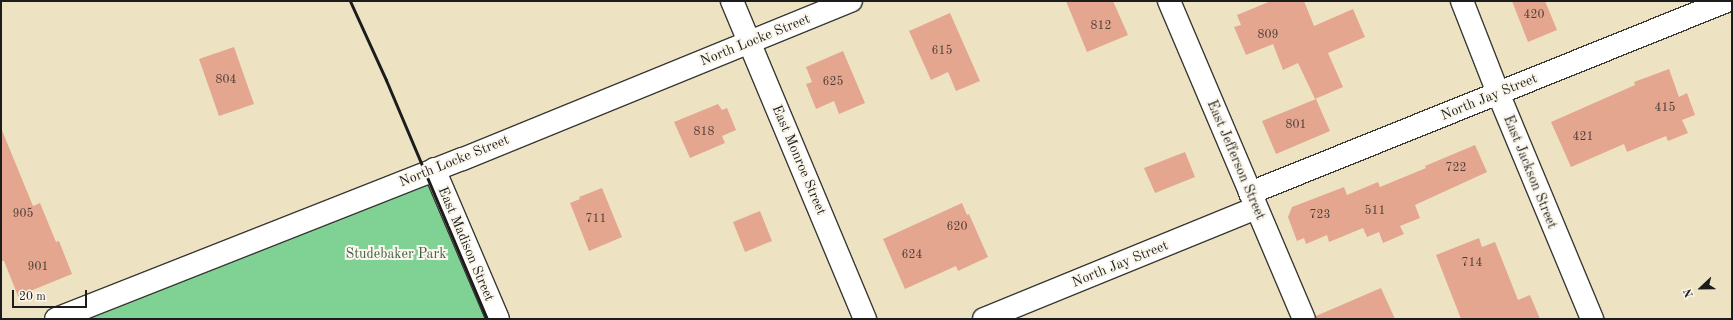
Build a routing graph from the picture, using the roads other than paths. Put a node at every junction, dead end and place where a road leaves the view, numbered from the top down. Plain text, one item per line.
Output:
1 (732, 1) edge
2 (851, 1) edge
3 (1169, 1) edge
4 (1462, 1) edge
5 (1727, 1) edge
6 (750, 41) junction
7 (1498, 93) junction
8 (434, 169) junction
9 (1253, 200) junction
10 (56, 319) edge
11 (498, 319) edge
12 (865, 319) edge
13 (984, 319) edge
14 (1304, 319) edge
15 (1592, 319) edge

1 - 6 street, East Monroe Street
2 - 6 street, North Locke Street
3 - 9 street, East Jefferson Street
4 - 7 street, East Jackson Street
5 - 7 street, North Jay Street
6 - 8 street, North Locke Street
6 - 12 street, East Monroe Street
7 - 9 street, North Jay Street
7 - 15 street, East Jackson Street
8 - 10 street, North Locke Street
8 - 11 street, East Madison Street
9 - 13 street, North Jay Street
9 - 14 street, East Jefferson Street

